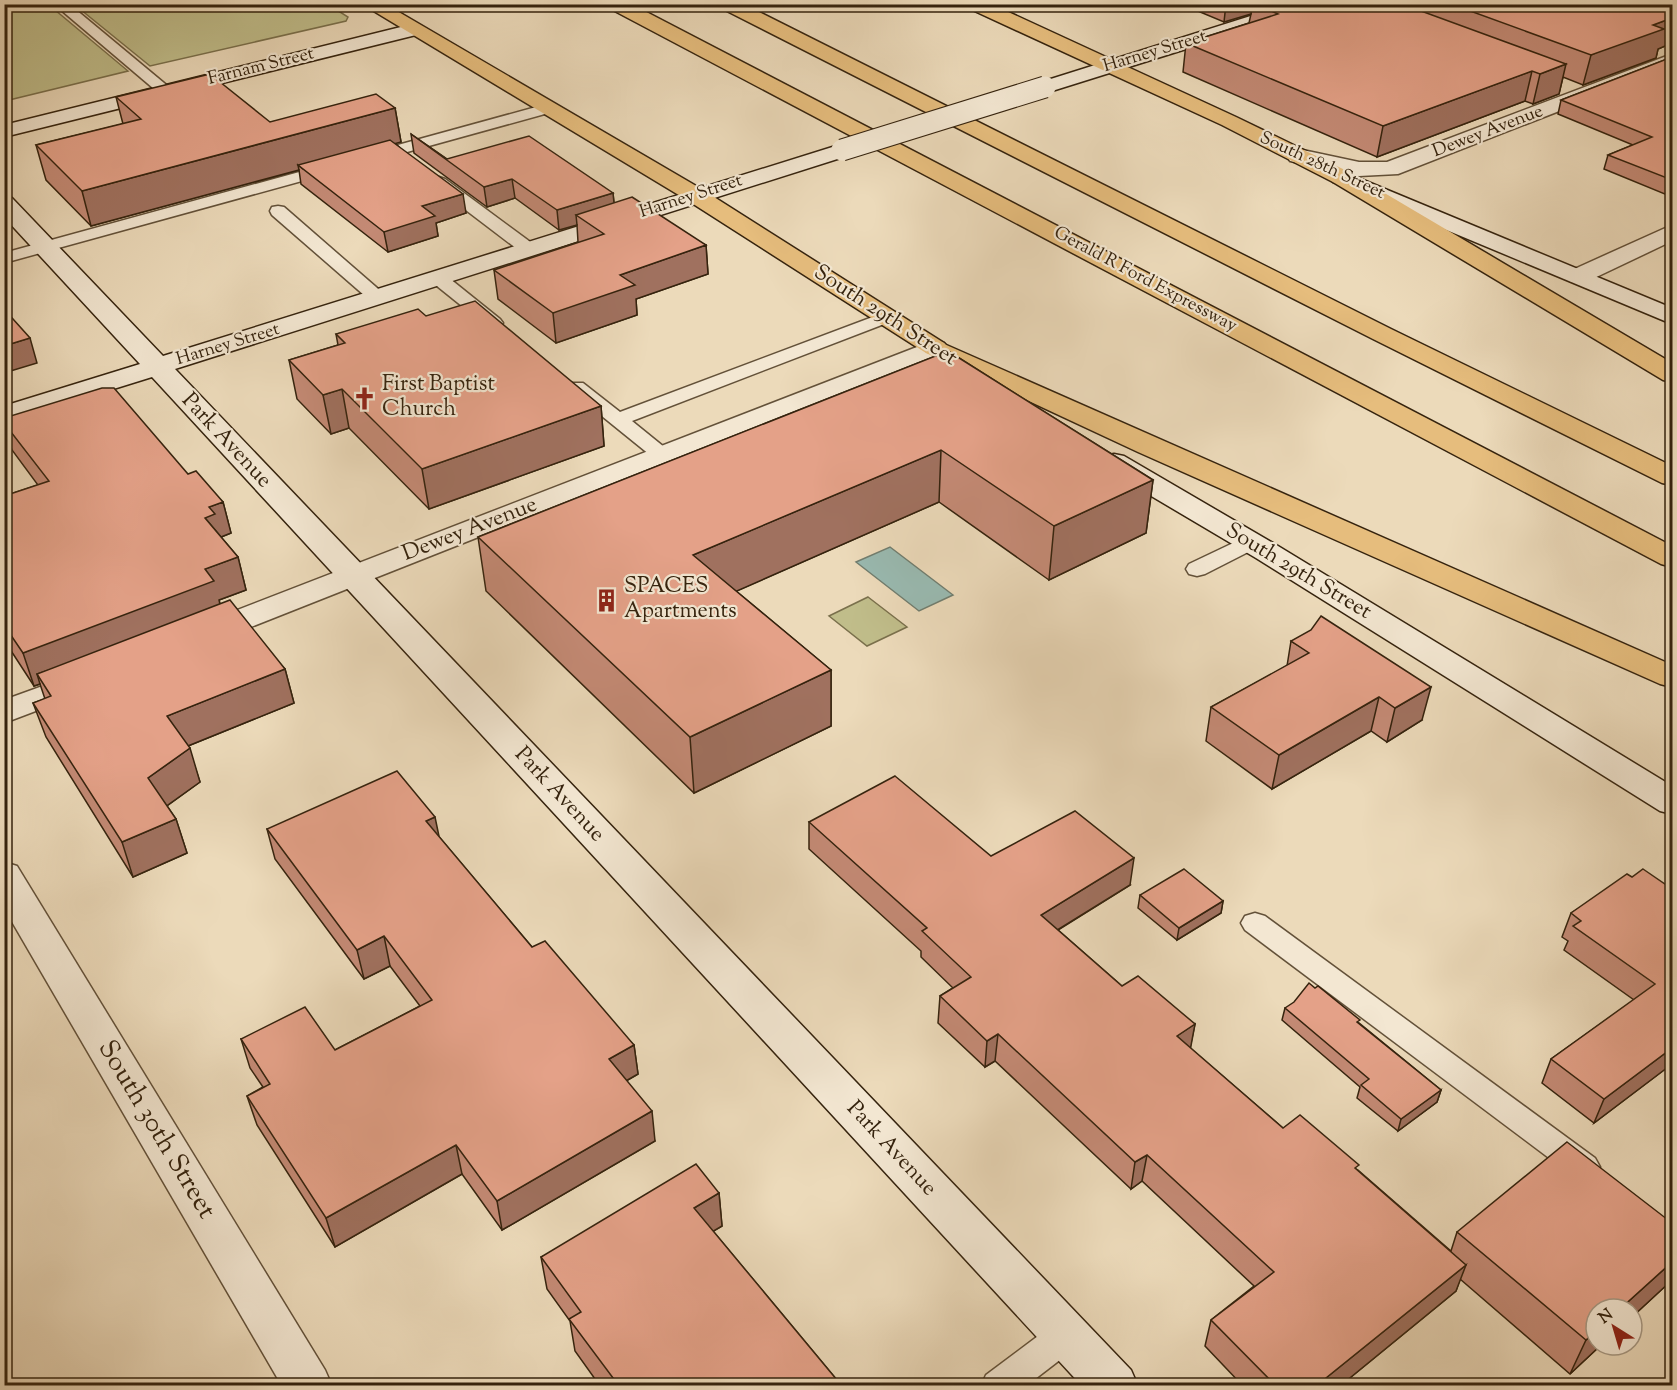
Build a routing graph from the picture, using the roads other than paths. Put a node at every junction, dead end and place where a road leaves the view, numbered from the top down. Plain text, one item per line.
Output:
1 (60, 4) edge
2 (371, 4) edge
3 (616, 4) edge
4 (728, 4) edge
5 (975, 4) edge
6 (1310, 4) edge
7 (413, 30) junction
8 (1672, 60) edge
9 (1109, 66) junction
10 (1552, 82) edge
11 (165, 91) junction
12 (1585, 95) junction
13 (547, 109) junction
14 (4, 131) edge
15 (396, 150) junction
16 (1298, 156) junction
17 (1341, 177) junction
18 (695, 195) junction
19 (4, 203) edge
20 (278, 211) dead end
21 (1672, 232) edge
22 (45, 247) junction
23 (527, 248) junction
24 (4, 258) edge
25 (1579, 276) junction
26 (438, 278) junction
27 (378, 298) junction
28 (886, 317) junction
29 (1672, 317) edge
30 (507, 333) edge
31 (936, 348) junction
32 (156, 367) junction
33 (1672, 374) edge
34 (562, 377) edge
35 (4, 415) edge
36 (618, 420) junction
37 (662, 455) junction
38 (1672, 477) edge
39 (1250, 542) junction
40 (1672, 558) edge
41 (1197, 569) dead end
42 (353, 576) junction
43 (179, 644) edge
44 (113, 670) edge
45 (1672, 677) edge
46 (4, 712) edge
47 (1672, 802) edge
48 (4, 875) edge
49 (1255, 922) dead end
50 (1607, 1184) edge
51 (1066, 1335) junction
52 (308, 1386) edge
53 (998, 1386) edge
54 (1114, 1386) edge

1 - 11 lane
2 - 7 main road, South 29th Street
3 - 40 main road, Gerald R Ford Expressway
4 - 38 main road
5 - 9 main road, South 28th Street
6 - 9 street, Harney Street
7 - 11 street, Farnam Street
7 - 13 main road, South 29th Street
8 - 12 street, Dewey Avenue
9 - 16 main road, South 28th Street
9 - 18 street, Harney Street, bridge
10 - 12 street
11 - 14 street, Farnam Street
12 - 16 street, Dewey Avenue
13 - 15 lane
13 - 18 main road, South 29th Street
15 - 22 lane
15 - 23 lane
16 - 17 main road, South 28th Street
17 - 25 street, South 28th Street
17 - 33 main road
18 - 23 street, Harney Street
18 - 28 main road, South 29th Street
19 - 22 street, Park Avenue
20 - 27 lane
21 - 25 street
22 - 24 lane
22 - 32 street, Park Avenue
23 - 26 street, Harney Street
25 - 29 street, South 28th Street
26 - 27 street, Harney Street
26 - 30 lane
27 - 32 street, Harney Street
28 - 31 main road, South 29th Street
28 - 36 lane
31 - 37 street, Dewey Avenue
31 - 39 street, South 29th Street
31 - 45 main road
32 - 35 street, Harney Street
32 - 42 street, Park Avenue
34 - 36 lane
36 - 37 lane
37 - 42 street, Dewey Avenue
39 - 41 lane
39 - 47 street, South 29th Street
42 - 43 street, Dewey Avenue
42 - 51 street, Park Avenue
44 - 46 street
48 - 52 street, South 30th Street
49 - 50 lane
51 - 53 lane
51 - 54 street, Park Avenue

